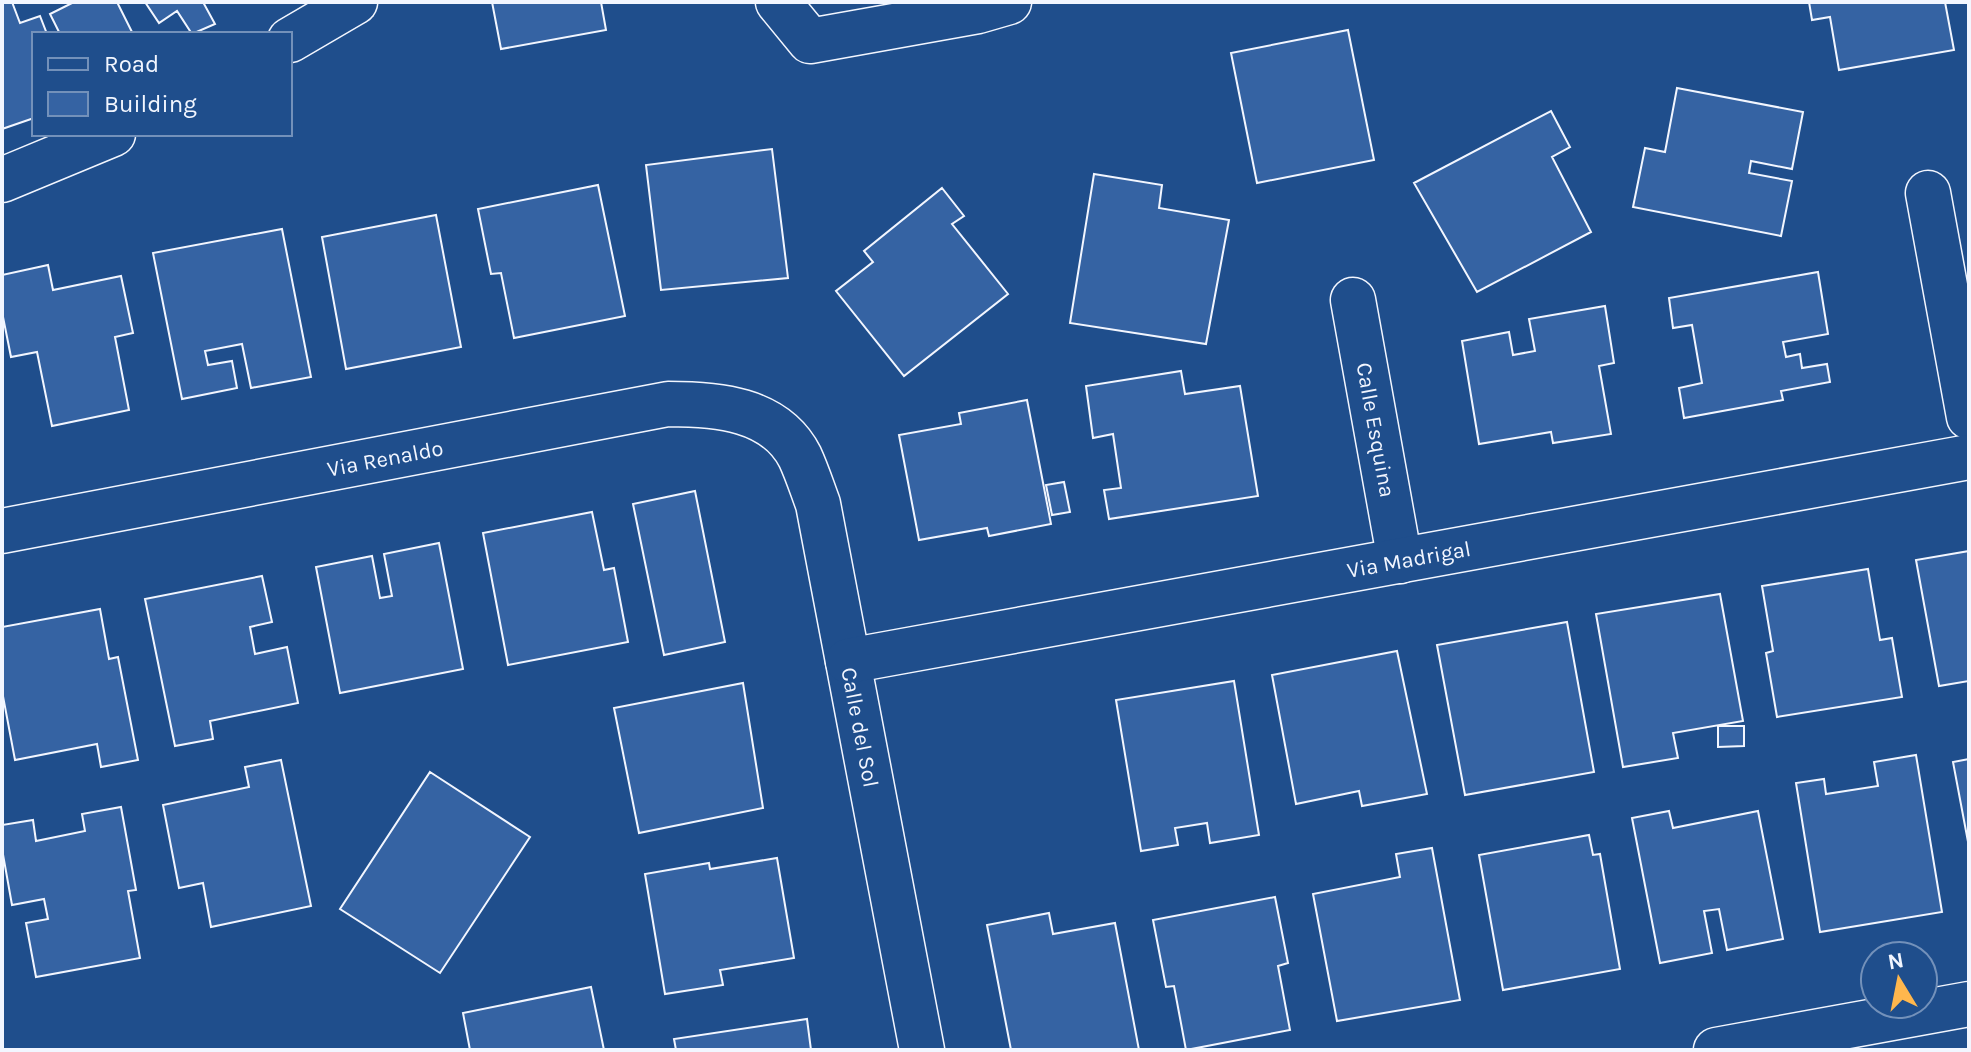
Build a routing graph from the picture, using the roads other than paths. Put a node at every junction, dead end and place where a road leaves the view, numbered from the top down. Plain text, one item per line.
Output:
1 (355, 2) edge
2 (778, 2) edge
3 (1009, 2) edge
4 (292, 39) edge
5 (108, 136) edge
6 (2, 180) edge
7 (1928, 193) dead end
8 (1353, 300) dead end
9 (1969, 417) edge
10 (766, 421) joint
11 (1969, 457) edge
12 (2, 531) edge
13 (1400, 561) junction
14 (848, 661) junction
15 (1969, 1004) edge
16 (922, 1050) edge
17 (1716, 1050) edge

1 - 4 street
2 - 3 street
5 - 6 street
7 - 9 street
8 - 13 street, Calle Esquina
10 - 12 street, Via Renaldo
10 - 14 street, Calle del Sol
11 - 13 street, Via Madrigal
13 - 14 street, Via Madrigal
14 - 16 street, Calle del Sol
15 - 17 street

